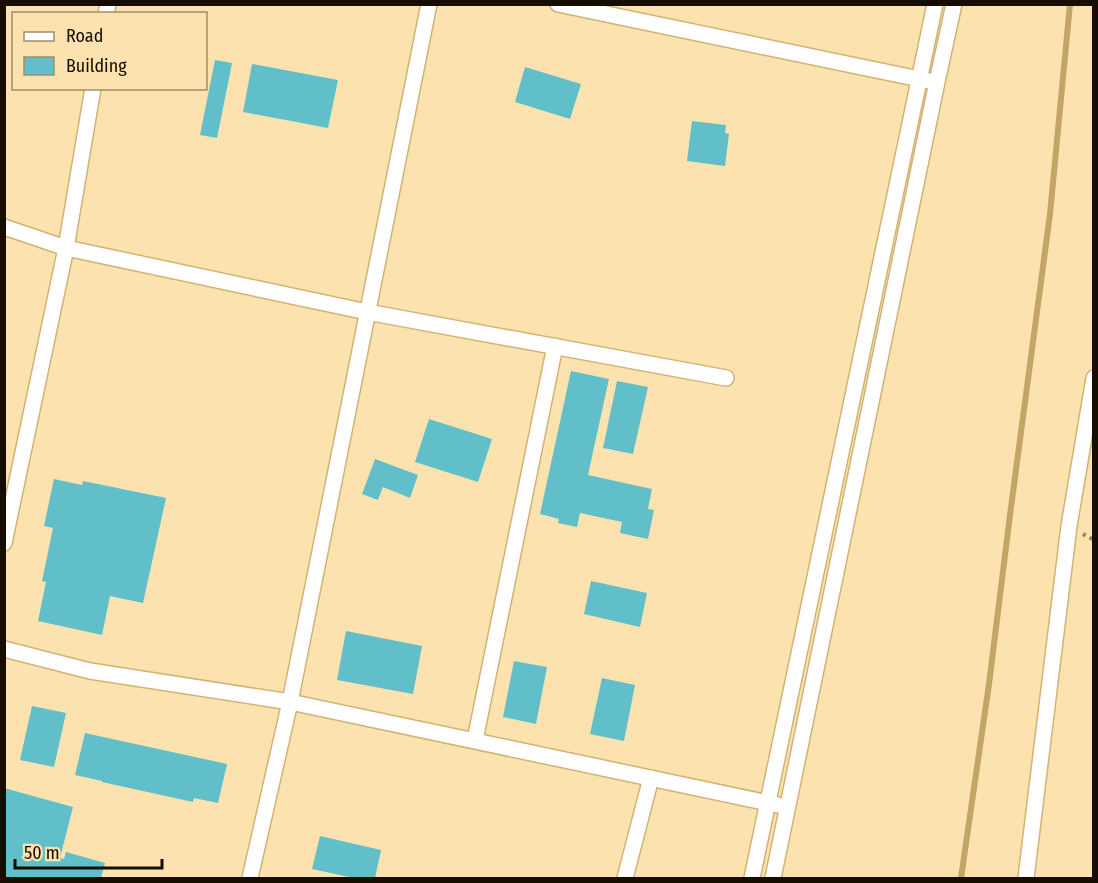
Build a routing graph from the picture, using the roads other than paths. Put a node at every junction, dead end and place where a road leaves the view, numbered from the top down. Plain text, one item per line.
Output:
1 (429, 4) edge
2 (558, 4) edge
3 (935, 4) edge
4 (954, 4) edge
5 (919, 79) junction
6 (937, 82) junction
7 (93, 90) edge
8 (4, 227) edge
9 (66, 248) junction
10 (367, 312) junction
11 (555, 346) junction
12 (726, 378) dead end
13 (1094, 378) edge
14 (4, 543) edge
15 (4, 649) edge
16 (290, 702) junction
17 (475, 740) junction
18 (651, 778) junction
19 (768, 803) junction
20 (788, 808) junction
21 (250, 879) edge
22 (625, 879) edge
23 (752, 879) edge
24 (773, 879) edge
25 (1026, 879) edge

1 - 10 street
2 - 5 street
3 - 5 street
4 - 6 street
5 - 6 street
5 - 19 street
6 - 20 street
7 - 9 street
8 - 9 street
9 - 10 street
9 - 14 street
10 - 11 street
10 - 16 street
11 - 12 street
11 - 17 street
13 - 25 street
15 - 16 street
16 - 17 street
16 - 21 street
17 - 18 street
18 - 19 street
18 - 22 street
19 - 20 street
19 - 23 street
20 - 24 street

